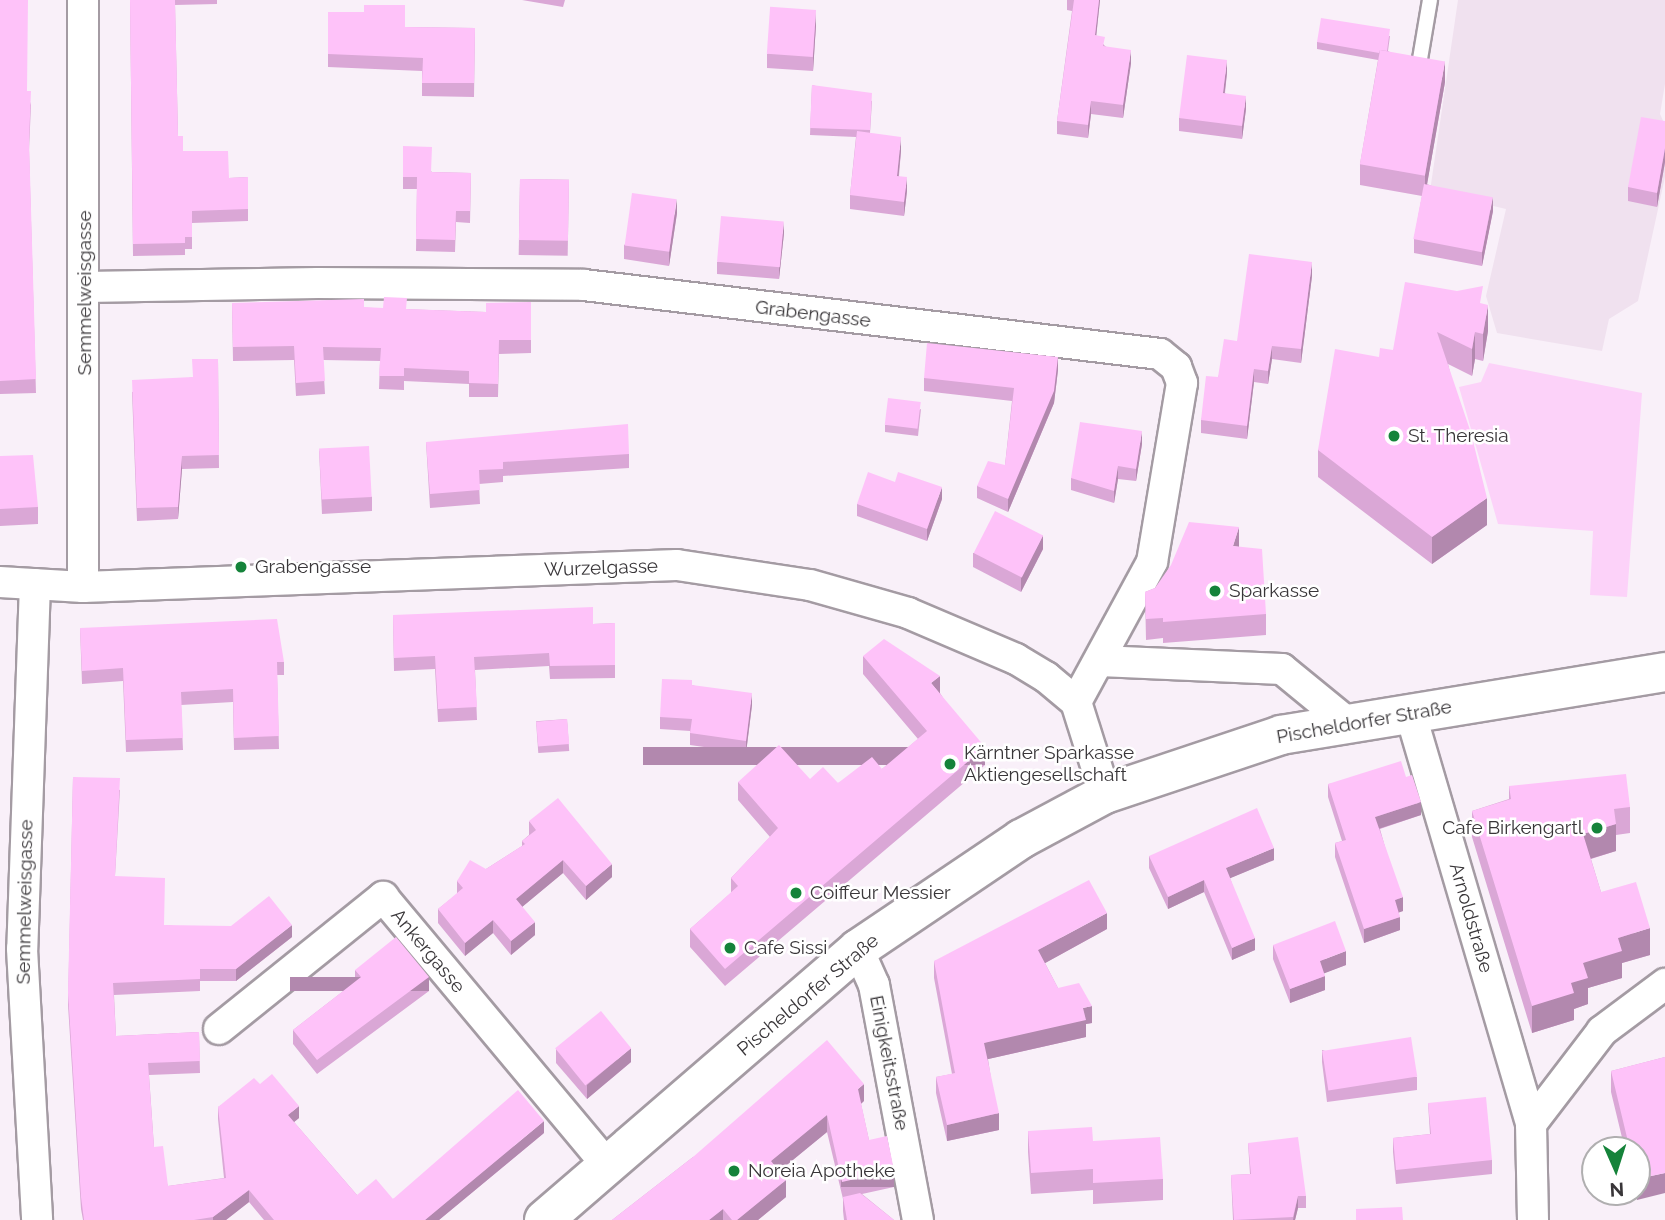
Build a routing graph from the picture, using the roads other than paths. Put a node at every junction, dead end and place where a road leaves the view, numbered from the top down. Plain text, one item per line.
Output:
1 (83, 0) edge
2 (1430, 0) edge
3 (1420, 59) edge
4 (86, 287) junction
5 (0, 582) edge
6 (35, 584) junction
7 (83, 587) junction
8 (1100, 661) junction
9 (1665, 672) edge
10 (1076, 702) junction
11 (1410, 712) junction
12 (1348, 723) junction
13 (1105, 794) junction
14 (858, 950) junction
15 (1665, 984) edge
16 (219, 1029) dead end
17 (1531, 1124) junction
18 (608, 1166) junction
19 (37, 1220) edge
20 (544, 1220) edge
21 (918, 1220) edge
22 (1532, 1220) edge

1 - 4 street, Semmelweisgasse
2 - 3 lane
4 - 7 street, Semmelweisgasse
4 - 8 street, Grabengasse
5 - 6 street, Wurzelgasse
6 - 7 street, Wurzelgasse
6 - 19 street, Semmelweisgasse
7 - 10 street, Wurzelgasse
8 - 10 street, Grabengasse
8 - 12 street
9 - 11 main road, Pischeldorfer Straße
10 - 13 street
11 - 12 main road, Pischeldorfer Straße
11 - 17 street, Arnoldstraße
12 - 13 main road, Pischeldorfer Straße
13 - 14 main road, Pischeldorfer Straße
14 - 18 main road, Pischeldorfer Straße
14 - 21 street, Einigkeitsstraße
15 - 17 street
16 - 18 street, Ankergasse
17 - 22 street, Arnoldstraße
18 - 20 main road, Pischeldorfer Straße

